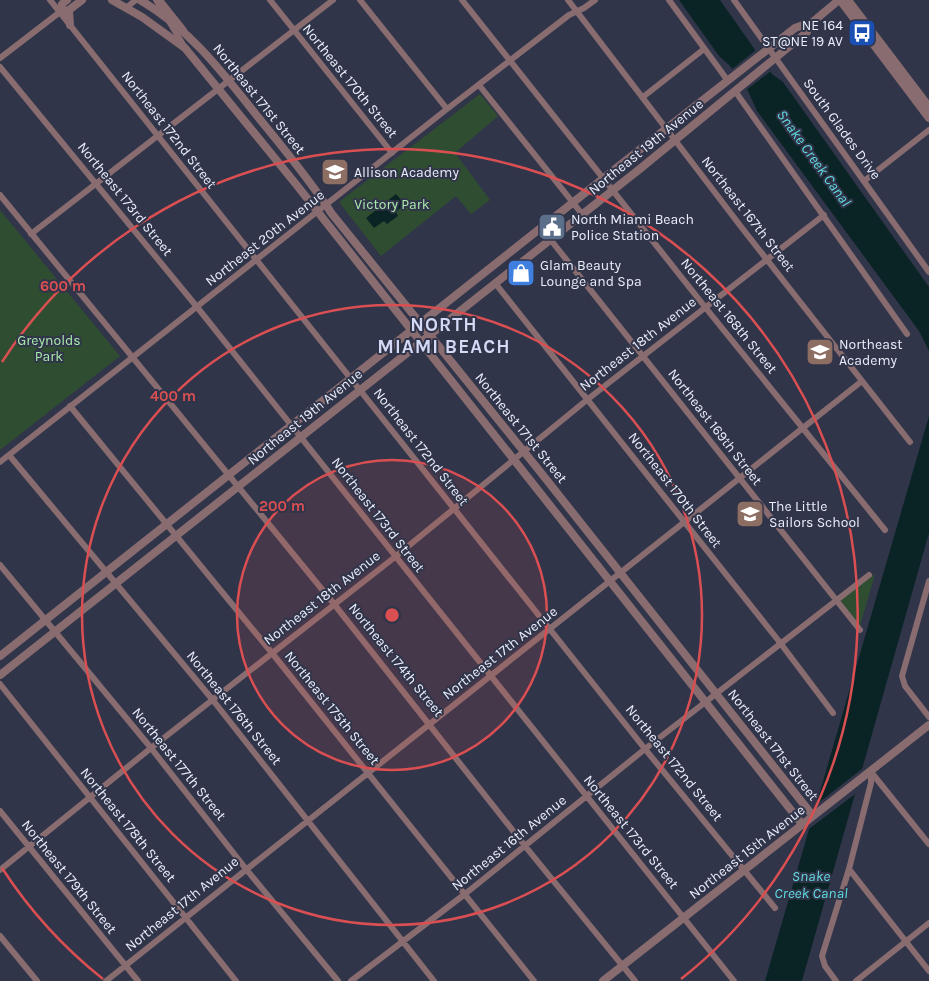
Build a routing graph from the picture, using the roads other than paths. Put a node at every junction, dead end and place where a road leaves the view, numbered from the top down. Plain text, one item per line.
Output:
1 (50, 0) edge
2 (67, 0) edge
3 (82, 0) edge
4 (112, 0) edge
5 (138, 0) edge
6 (156, 0) edge
7 (160, 0) edge
8 (270, 0) edge
9 (333, 0) edge
10 (360, 0) edge
11 (462, 0) edge
12 (568, 0) edge
13 (595, 0) edge
14 (669, 0) edge
15 (734, 0) edge
16 (839, 0) edge
17 (848, 0) edge
18 (127, 8) junction
19 (69, 10) junction
20 (60, 12) junction
21 (577, 12) junction
22 (166, 18) junction
23 (70, 25) junction
24 (809, 25) junction
25 (294, 30) junction
26 (188, 35) junction
27 (185, 48) junction
28 (704, 49) junction
29 (769, 49) junction
30 (0, 58) edge
31 (776, 58) junction
32 (511, 60) junction
33 (0, 67) edge
34 (229, 80) junction
35 (728, 82) junction
36 (479, 85) junction
37 (218, 88) junction
38 (735, 91) junction
39 (642, 97) junction
40 (929, 107) edge
41 (447, 109) junction
42 (929, 118) edge
43 (666, 128) junction
44 (929, 130) edge
45 (158, 136) junction
46 (675, 140) junction
47 (392, 153) junction
48 (604, 178) junction
49 (864, 181) junction
50 (96, 183) junction
51 (612, 189) junction
52 (0, 196) edge
53 (573, 202) junction
54 (326, 205) junction
55 (317, 212) junction
56 (582, 214) junction
57 (824, 215) junction
58 (31, 234) junction
59 (550, 239) junction
60 (510, 252) junction
61 (767, 258) junction
62 (256, 260) junction
63 (519, 264) junction
64 (929, 272) edge
65 (495, 283) junction
66 (197, 307) junction
67 (705, 307) junction
68 (439, 309) junction
69 (448, 320) junction
70 (420, 324) junction
71 (411, 331) junction
72 (907, 334) dead end
73 (429, 335) junction
74 (420, 342) junction
75 (643, 356) junction
76 (132, 357) junction
77 (461, 375) junction
78 (351, 378) junction
79 (862, 381) junction
80 (452, 382) junction
81 (359, 390) junction
82 (588, 400) junction
83 (70, 406) junction
84 (500, 422) junction
85 (291, 426) junction
86 (803, 428) junction
87 (490, 430) junction
88 (300, 438) junction
89 (910, 442) dead end
90 (524, 452) junction
91 (9, 455) junction
92 (514, 460) junction
93 (0, 462) edge
94 (229, 474) junction
95 (740, 478) junction
96 (238, 486) junction
97 (453, 508) junction
98 (684, 522) junction
99 (167, 524) junction
100 (885, 530) dead end
101 (176, 535) junction
102 (395, 557) junction
103 (0, 565) edge
104 (106, 572) junction
105 (621, 573) junction
106 (869, 575) dead end
107 (610, 581) junction
108 (115, 583) junction
109 (928, 586) edge
110 (838, 600) junction
111 (334, 604) junction
112 (45, 620) junction
113 (550, 629) junction
114 (860, 630) dead end
115 (54, 631) junction
116 (781, 644) junction
117 (272, 653) junction
118 (0, 656) edge
119 (0, 675) edge
120 (490, 676) junction
121 (0, 684) edge
122 (717, 694) junction
123 (212, 699) junction
124 (706, 702) junction
125 (833, 713) dead end
126 (929, 718) edge
127 (430, 724) junction
128 (929, 725) edge
129 (151, 748) junction
130 (645, 749) junction
131 (368, 774) junction
132 (869, 774) junction
133 (586, 797) junction
134 (91, 798) junction
135 (801, 800) junction
136 (790, 808) junction
137 (0, 812) edge
138 (811, 815) junction
139 (307, 820) junction
140 (802, 824) junction
141 (929, 844) edge
142 (525, 846) junction
143 (29, 847) junction
144 (246, 869) junction
145 (744, 869) junction
146 (848, 869) junction
147 (0, 870) edge
148 (465, 894) junction
149 (775, 908) dead end
150 (186, 917) junction
151 (684, 918) junction
152 (929, 923) edge
153 (0, 936) edge
154 (906, 941) junction
155 (403, 942) junction
156 (126, 965) junction
157 (623, 966) junction
158 (929, 971) edge
159 (37, 981) edge
160 (106, 981) edge
161 (138, 981) edge
162 (236, 981) edge
163 (338, 981) edge
164 (351, 981) edge
165 (434, 981) edge
166 (534, 981) edge
167 (603, 981) edge
168 (635, 981) edge
169 (734, 981) edge
170 (836, 981) edge
171 (856, 981) edge

1 - 20 street, Northeast 172nd Street
2 - 20 street
3 - 19 street
4 - 18 street, Northeast 171st Street
5 - 18 street
5 - 22 street, Northeast 171st Street
6 - 22 street, Northeast 171st Street
7 - 26 street, Northeast 171st Street
8 - 25 street, Northeast 170th Street
9 - 25 street
10 - 41 street
11 - 32 street, Northeast 168th Street
12 - 21 street, Northeast 167th Street
13 - 21 street, Northeast 20th Avenue
14 - 28 street
15 - 29 street, South Glades Drive
16 - 24 street, Northeast 19th Avenue
16 - 42 street
17 - 40 street
18 - 27 street, Northeast 171st Street
19 - 20 street
19 - 23 street
20 - 23 street, Northeast 172nd Street
20 - 30 street
21 - 32 street, Northeast 20th Avenue
21 - 39 street, Northeast 167th Street
22 - 26 street, Northeast 171st Street
22 - 27 street, Northeast 171st Street
23 - 45 street, Northeast 172nd Street
24 - 29 street, Northeast 19th Avenue
24 - 31 street, Northeast 19th Avenue
25 - 34 street
25 - 47 street, Northeast 170th Street
26 - 34 street, Northeast 171st Street
27 - 37 street, Northeast 171st Street
28 - 35 street
28 - 39 street
29 - 31 street, South Glades Drive
29 - 35 street, Northeast 19th Avenue
31 - 38 street, Northeast 19th Avenue
31 - 49 street, South Glades Drive
32 - 36 street, Northeast 20th Avenue
32 - 48 street, Northeast 168th Street
33 - 50 street, Northeast 173rd Street
34 - 37 street
34 - 54 street, Northeast 171st Street
35 - 43 street, Northeast 19th Avenue
36 - 41 street, Northeast 20th Avenue
36 - 53 street
37 - 45 street
37 - 55 street, Northeast 171st Street
38 - 46 street, Northeast 19th Avenue
38 - 57 street
39 - 43 street, Northeast 167th Street
41 - 47 street, Northeast 20th Avenue
43 - 46 street, Northeast 167th Street
43 - 48 street, Northeast 19th Avenue
44 - 49 street
45 - 50 street
45 - 62 street, Northeast 172nd Street
46 - 51 street, Northeast 19th Avenue
46 - 61 street, Northeast 167th Street
47 - 54 street, Northeast 20th Avenue
48 - 51 street, Northeast 168th Street
48 - 53 street, Northeast 19th Avenue
49 - 64 street, South Glades Drive
50 - 58 street
50 - 66 street, Northeast 173rd Street
51 - 56 street, Northeast 19th Avenue
51 - 67 street, Northeast 168th Street
52 - 58 street, Northeast 174th Street
53 - 56 street
53 - 60 street, Northeast 19th Avenue
54 - 55 street, Northeast 20th Avenue
54 - 70 street, Northeast 171st Street
55 - 62 street, Northeast 20th Avenue
55 - 71 street, Northeast 171st Street
56 - 59 street, Northeast 19th Avenue
57 - 61 street, Northeast 18th Avenue
57 - 72 street
58 - 76 street, Northeast 174th Street
59 - 63 street, Northeast 19th Avenue
59 - 75 street, Northeast 169th Street
60 - 63 street
60 - 68 street, Northeast 19th Avenue
61 - 67 street, Northeast 18th Avenue
61 - 79 street, Northeast 167th Street
62 - 66 street, Northeast 20th Avenue
62 - 78 street, Northeast 172nd Street
63 - 65 street, Northeast 19th Avenue
65 - 69 street, Northeast 19th Avenue
65 - 82 street, Northeast 170th Street
66 - 76 street, Northeast 20th Avenue
66 - 85 street, Northeast 173rd Street
67 - 75 street, Northeast 18th Avenue
67 - 86 street, Northeast 168th Street
68 - 69 street
68 - 70 street, Northeast 19th Avenue
69 - 73 street, Northeast 19th Avenue
70 - 71 street, Northeast 19th Avenue
70 - 73 street, Northeast 171st Street
71 - 74 street, Northeast 171st Street
71 - 78 street, Northeast 19th Avenue
73 - 74 street, Northeast 19th Avenue
73 - 77 street, Northeast 171st Street
74 - 80 street, Northeast 171st Street
74 - 81 street, Northeast 19th Avenue
75 - 82 street, Northeast 18th Avenue
75 - 95 street, Northeast 169th Street
76 - 83 street, Northeast 20th Avenue
76 - 94 street, Northeast 174th Street
77 - 80 street
77 - 84 street, Northeast 171st Street
78 - 81 street, Northeast 172nd Street
78 - 85 street, Northeast 19th Avenue
79 - 86 street, Northeast 17th Avenue
79 - 89 street, Northeast 167th Street
80 - 87 street, Northeast 171st Street
81 - 88 street, Northeast 19th Avenue
81 - 97 street, Northeast 172nd Street
82 - 90 street, Northeast 18th Avenue
82 - 98 street, Northeast 170th Street
83 - 91 street, Northeast 20th Avenue
83 - 99 street, Northeast 175th Street
84 - 87 street
84 - 90 street, Northeast 171st Street
85 - 88 street, Northeast 173rd Street
85 - 94 street, Northeast 19th Avenue
86 - 95 street, Northeast 17th Avenue
86 - 100 street, Northeast 168th Street
87 - 92 street, Northeast 171st Street
88 - 96 street, Northeast 19th Avenue
88 - 102 street, Northeast 173rd Street
90 - 92 street, Northeast 18th Avenue
90 - 105 street, Northeast 171st Street
91 - 93 street, Northeast 20th Avenue
91 - 104 street, Northeast 176th Street
92 - 97 street, Northeast 18th Avenue
92 - 107 street, Northeast 171st Street
94 - 96 street, Northeast 174th Street
94 - 99 street, Northeast 19th Avenue
95 - 98 street, Northeast 17th Avenue
95 - 110 street, Northeast 169th Street
96 - 101 street, Northeast 19th Avenue
96 - 111 street, Northeast 174th Street
97 - 102 street, Northeast 18th Avenue
97 - 113 street, Northeast 172nd Street
98 - 105 street, Northeast 17th Avenue
98 - 116 street, Northeast 170th Street
99 - 101 street, Northeast 175th Street
99 - 104 street, Northeast 19th Avenue
101 - 108 street, Northeast 19th Avenue
101 - 117 street, Northeast 175th Street
102 - 111 street, Northeast 18th Avenue
102 - 120 street, Northeast 173rd Street
103 - 112 street, Northeast 177th Street
104 - 108 street, Northeast 176th Street
104 - 112 street, Northeast 19th Avenue
105 - 107 street, Northeast 17th Avenue
105 - 122 street, Northeast 171st Street
106 - 110 street, Northeast 16th Avenue
107 - 113 street, Northeast 17th Avenue
107 - 124 street, Northeast 171st Street
108 - 115 street, Northeast 19th Avenue
108 - 123 street, Northeast 176th Street
109 - 126 street
110 - 114 street, Northeast 169th Street
110 - 116 street, Northeast 16th Avenue
111 - 117 street, Northeast 18th Avenue
111 - 127 street, Northeast 174th Street
112 - 115 street, Northeast 177th Street
112 - 118 street, Northeast 19th Avenue
113 - 120 street, Northeast 17th Avenue
113 - 130 street, Northeast 172nd Street
115 - 119 street, Northeast 19th Avenue
115 - 129 street, Northeast 177th Street
116 - 122 street, Northeast 16th Avenue
116 - 125 street, Northeast 170th Street
117 - 123 street, Northeast 18th Avenue
117 - 131 street, Northeast 175th Street
120 - 127 street, Northeast 17th Avenue
120 - 133 street, Northeast 173rd Street
121 - 134 street, Northeast 178th Street
122 - 124 street, Northeast 16th Avenue
122 - 135 street, Northeast 171st Street
123 - 129 street, Northeast 18th Avenue
123 - 139 street, Northeast 176th Street
124 - 130 street, Northeast 16th Avenue
124 - 136 street, Northeast 171st Street
127 - 131 street, Northeast 17th Avenue
127 - 142 street, Northeast 174th Street
128 - 132 street, Northeast 15th Avenue
129 - 134 street, Northeast 18th Avenue
129 - 144 street, Northeast 177th Street
130 - 133 street, Northeast 16th Avenue
130 - 145 street, Northeast 172nd Street
131 - 139 street, Northeast 17th Avenue
131 - 148 street, Northeast 175th Street
132 - 138 street, Northeast 15th Avenue
132 - 141 street
132 - 146 street
133 - 142 street, Northeast 16th Avenue
133 - 151 street, Northeast 173rd Street
134 - 143 street, Northeast 18th Avenue
134 - 150 street, Northeast 178th Street
135 - 136 street
135 - 138 street, Northeast 171st Street
136 - 140 street, Northeast 171st Street
137 - 143 street, Northeast 179th Street
138 - 140 street, Northeast 15th Avenue
139 - 144 street, Northeast 17th Avenue
139 - 155 street, Northeast 176th Street
140 - 145 street, Northeast 15th Avenue
142 - 148 street, Northeast 16th Avenue
142 - 157 street, Northeast 174th Street
143 - 147 street, Northeast 18th Avenue
143 - 156 street, Northeast 179th Street
144 - 150 street, Northeast 17th Avenue
144 - 163 street, Northeast 177th Street
145 - 149 street, Northeast 172nd Street
145 - 151 street, Northeast 15th Avenue
146 - 154 street
146 - 170 street
148 - 155 street, Northeast 16th Avenue
148 - 166 street, Northeast 175th Street
150 - 156 street, Northeast 17th Avenue
150 - 162 street, Northeast 178th Street
151 - 157 street, Northeast 15th Avenue
151 - 169 street, Northeast 173rd Street
152 - 154 street
153 - 159 street
154 - 158 street
154 - 171 street
155 - 164 street, Northeast 16th Avenue
155 - 165 street, Northeast 176th Street
156 - 160 street, Northeast 17th Avenue
156 - 161 street, Northeast 179th Street
157 - 167 street, Northeast 15th Avenue
157 - 168 street, Northeast 174th Street

